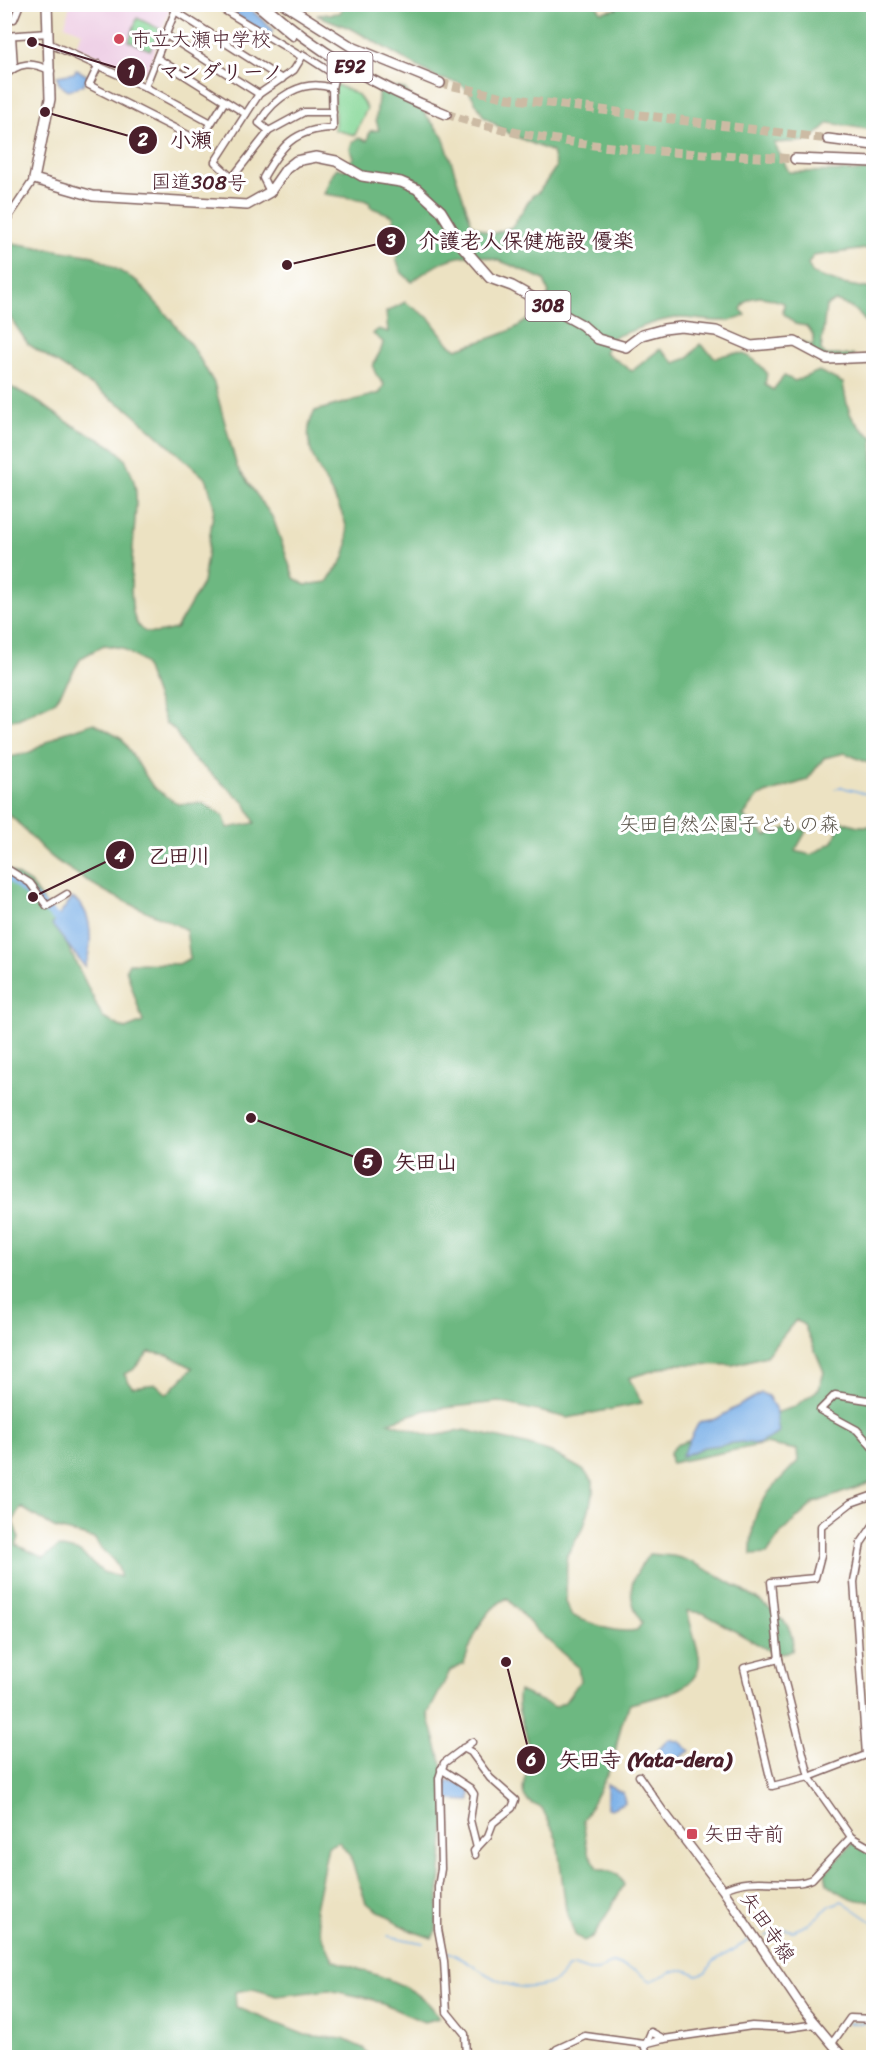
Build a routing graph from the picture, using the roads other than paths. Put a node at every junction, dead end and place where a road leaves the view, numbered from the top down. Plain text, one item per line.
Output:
1 (20, 4) edge
2 (47, 4) edge
3 (214, 4) edge
4 (254, 4) edge
5 (263, 4) edge
6 (284, 4) edge
7 (176, 8) edge
8 (14, 19) dead end
9 (49, 33) junction
10 (166, 35) junction
11 (8, 36) edge
12 (293, 37) dead end
13 (50, 44) junction
14 (302, 57) junction
15 (157, 58) junction
16 (99, 64) junction
17 (14, 67) junction
18 (51, 71) junction
19 (4, 77) edge
20 (282, 79) junction
21 (440, 83) tunnel mouth
22 (145, 87) junction
23 (332, 88) junction
24 (259, 94) junction
25 (225, 101) junction
26 (333, 112) junction
27 (246, 114) junction
28 (446, 114) tunnel mouth
29 (211, 123) junction
30 (269, 131) junction
31 (828, 139) tunnel mouth
32 (873, 145) edge
33 (795, 159) tunnel mouth
34 (873, 162) edge
35 (34, 179) junction
36 (270, 192) junction
37 (5, 224) edge
38 (873, 357) edge
39 (4, 867) edge
40 (67, 894) dead end
41 (873, 1401) edge
42 (873, 1449) edge
43 (873, 1495) edge
44 (873, 1524) edge
45 (779, 1659) junction
46 (472, 1742) dead end
47 (463, 1748) junction
48 (870, 1755) edge
49 (441, 1769) junction
50 (639, 1776) dead end
51 (810, 1777) junction
52 (666, 1815) joint
53 (852, 1837) junction
54 (873, 1850) edge
55 (723, 1890) junction
56 (873, 2019) edge
57 (816, 2024) junction
58 (833, 2042) junction
59 (645, 2044) junction
60 (466, 2058) edge
61 (549, 2058) edge
62 (648, 2058) edge
63 (844, 2058) edge

1 - 8 street
2 - 9 highway
3 - 14 street
4 - 12 street
5 - 28 highway, E92
6 - 21 highway, E92
7 - 10 street
7 - 20 street
9 - 11 street
9 - 13 highway
10 - 15 street
10 - 24 street
11 - 17 street
13 - 16 street
13 - 18 highway
14 - 20 street
14 - 23 street
15 - 22 street
15 - 25 street
16 - 22 street
16 - 29 street
17 - 18 street
17 - 19 street
18 - 35 highway
20 - 24 street
22 - 29 street
23 - 26 street
23 - 30 street
24 - 27 street
25 - 27 street
25 - 29 street
26 - 30 street
26 - 36 street
27 - 30 street
31 - 32 highway
33 - 34 highway
35 - 36 highway, 国道308号 / 308
35 - 37 street
36 - 38 highway, 国道308号 / 308
39 - 40 street
41 - 42 street
43 - 45 street
44 - 48 street
45 - 51 street
45 - 51 street
46 - 47 street
47 - 49 street
47 - 49 street
48 - 51 street
49 - 60 street
50 - 52 street
51 - 53 street
52 - 55 main road, 矢田寺線
53 - 54 street
53 - 55 street
55 - 57 main road, 矢田寺線
56 - 58 street
57 - 58 main road, 矢田寺線
57 - 59 street
58 - 63 main road, 矢田寺線
59 - 61 street
59 - 62 street

